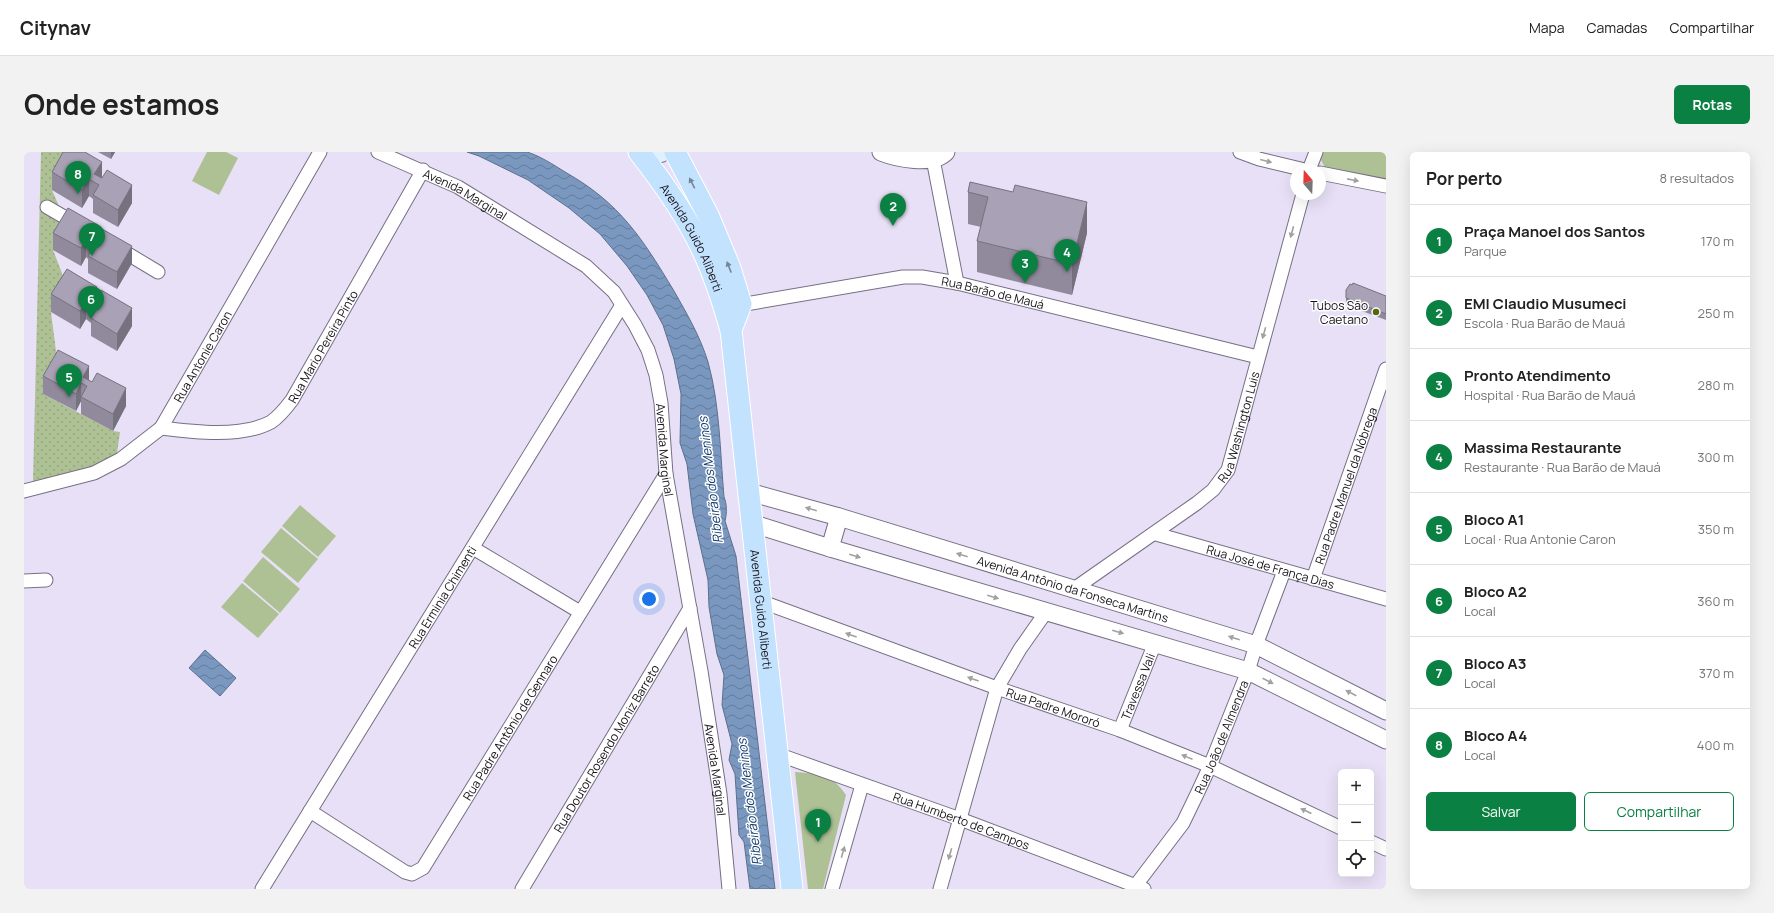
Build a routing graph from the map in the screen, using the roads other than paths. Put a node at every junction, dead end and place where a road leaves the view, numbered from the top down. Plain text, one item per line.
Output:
1 (320, 152) edge
2 (378, 152) edge
3 (675, 152) edge
4 (881, 152) edge
5 (1240, 152) edge
6 (1316, 152) edge
7 (648, 154) edge
8 (940, 156) edge
9 (1311, 164) edge
10 (1290, 166) edge
11 (423, 170) junction
12 (1326, 174) edge
13 (1386, 186) edge
14 (1300, 200) edge
15 (47, 206) dead end
16 (86, 230) edge
17 (106, 241) edge
18 (158, 272) dead end
19 (957, 283) junction
20 (622, 305) junction
21 (733, 306) junction
22 (1258, 357) junction
23 (1386, 369) edge
24 (1383, 390) edge
25 (161, 428) junction
26 (666, 474) junction
27 (24, 492) edge
28 (749, 492) junction
29 (839, 517) junction
30 (751, 523) junction
31 (1156, 534) junction
32 (473, 548) junction
33 (830, 548) junction
34 (1284, 571) junction
35 (1314, 579) junction
36 (46, 580) dead end
37 (24, 581) edge
38 (1074, 589) junction
39 (1386, 598) edge
40 (760, 601) junction
41 (690, 608) junction
42 (580, 612) junction
43 (1046, 612) junction
44 (1156, 643) junction
45 (1256, 645) junction
46 (1248, 671) junction
47 (997, 688) junction
48 (1386, 711) edge
49 (1120, 730) junction
50 (1386, 740) edge
51 (777, 754) junction
52 (1210, 766) junction
53 (862, 785) junction
54 (310, 811) junction
55 (960, 819) junction
56 (1338, 827) edge
57 (1374, 843) edge
58 (1386, 849) edge
59 (1138, 888) edge
60 (262, 889) edge
61 (522, 889) edge
62 (729, 889) edge
63 (792, 889) edge
64 (832, 889) edge
65 (940, 889) edge

1 - 25 street, Rua Antonie Caron
2 - 11 street, Avenida Marginal
21 -> 3 main road, Avenida Guido Aliberti
4 - 8 street
5 -> 10 street
6 - 9 street
7 - 21 main road, Avenida Guido Aliberti
8 - 19 street
11 - 20 street, Avenida Marginal
11 - 25 street, Rua Mario Pereira Pinto
12 -> 13 street
14 -> 22 street, Rua Washington Luis
15 - 16 street
17 - 18 street
19 - 21 street, Rua Barão de Mauá
19 - 22 street, Rua Barão de Mauá
20 - 26 street, Avenida Marginal
20 - 32 street, Rua Erminia Chimenti
21 - 28 main road, Avenida Guido Aliberti
22 - 31 street, Rua Washington Luis
23 - 24 street, Rua Padre Manuel da Nóbrega
24 - 35 street, Rua Padre Manuel da Nóbrega
25 - 27 street, Rua Antonie Caron
26 - 41 street, Avenida Marginal
26 - 42 street, Rua Padre Antônio de Gennaro
29 -> 28 street, Avenida Antônio da Fonseca Martins
28 - 30 main road, Avenida Guido Aliberti
29 - 33 street
38 -> 29 street, Avenida Antônio da Fonseca Martins
30 - 33 street
30 - 40 main road, Avenida Guido Aliberti
31 - 34 street, Rua José de França Dias
31 - 38 street, Rua Washington Luis
32 - 42 street
32 - 54 street, Rua Erminia Chimenti
33 -> 43 street
34 - 35 street, Rua José de França Dias
34 - 45 street, Rua João de Almendra
35 - 39 street, Rua José de França Dias
36 - 37 street
45 -> 38 street, Avenida Antônio da Fonseca Martins
47 -> 40 street, Rua Padre Mororó
40 - 51 main road, Avenida Guido Aliberti
41 - 61 street, Rua Doutor Rosendo Moniz Barreto
41 - 62 street, Avenida Marginal
42 - 54 street, Rua Padre Antônio de Gennaro
43 -> 44 street
43 - 47 street
44 - 46 street
44 - 49 street, Travessa Vali
45 - 46 street, Rua João de Almendra
48 -> 45 street, Avenida Antônio da Fonseca Martins
46 -> 50 street
46 - 52 street, Rua João de Almendra
47 - 49 street, Rua Padre Mororó
47 - 55 street
52 -> 49 street, Rua Padre Mororó
51 - 53 street, Rua Humberto de Campos
51 - 63 main road, Avenida Guido Aliberti
56 -> 52 street, Rua Padre Mororó
52 - 59 street, Rua João de Almendra
53 - 55 street, Rua Humberto de Campos
64 -> 53 street
54 - 60 street, Rua Erminia Chimenti
55 - 59 street, Rua Humberto de Campos
55 -> 65 street
57 - 58 street

